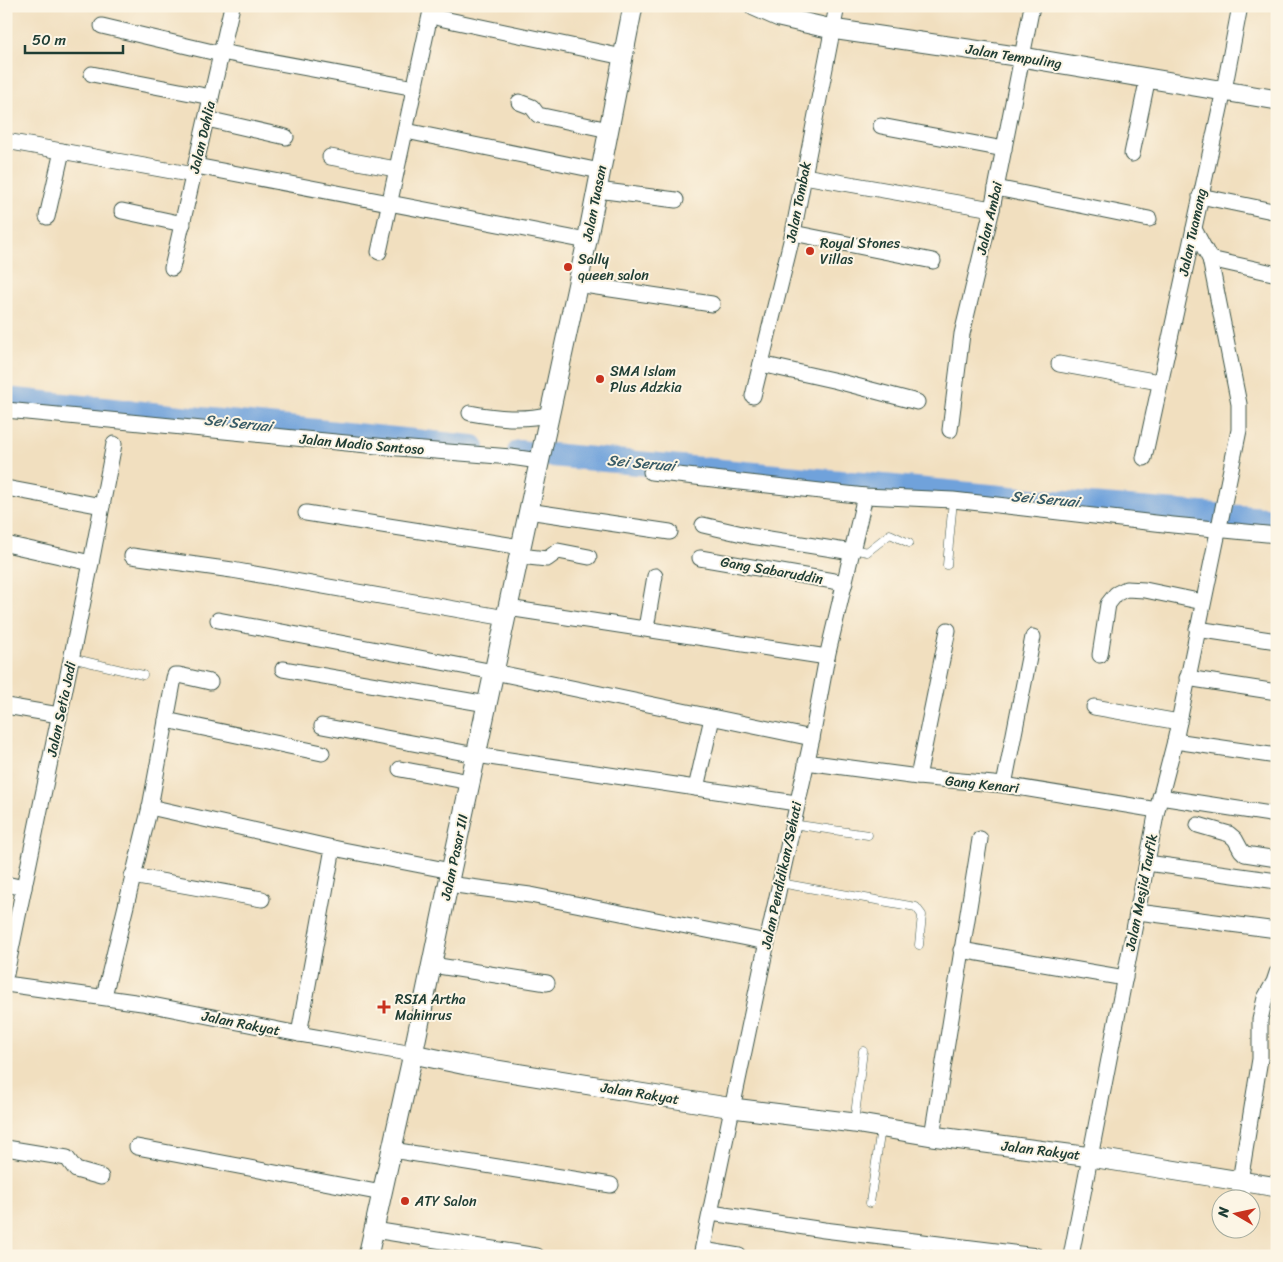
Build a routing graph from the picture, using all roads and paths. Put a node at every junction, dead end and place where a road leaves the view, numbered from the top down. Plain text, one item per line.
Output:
1 (232, 6) edge
2 (633, 6) edge
3 (754, 6) edge
4 (837, 6) edge
5 (1032, 6) edge
6 (1240, 6) edge
7 (435, 10) edge
8 (519, 25) dead end
9 (102, 26) dead end
10 (832, 29) junction
11 (221, 53) junction
12 (623, 57) junction
13 (1022, 57) junction
14 (92, 74) dead end
15 (1148, 77) junction
16 (415, 88) junction
17 (1224, 90) junction
18 (211, 97) junction
19 (1277, 100) edge
20 (519, 102) dead end
21 (207, 119) junction
22 (881, 126) dead end
23 (609, 130) junction
24 (406, 131) junction
25 (286, 137) dead end
26 (6, 141) edge
27 (1004, 149) junction
28 (62, 151) junction
29 (1132, 154) dead end
30 (330, 157) dead end
31 (396, 169) junction
32 (195, 171) junction
33 (600, 171) junction
34 (804, 176) junction
35 (996, 188) junction
36 (597, 190) junction
37 (1200, 196) junction
38 (676, 200) dead end
39 (388, 204) junction
40 (992, 209) junction
41 (122, 211) dead end
42 (1277, 212) edge
43 (47, 217) dead end
44 (1149, 219) dead end
45 (183, 224) junction
46 (1194, 228) junction
47 (793, 233) junction
48 (586, 242) junction
49 (379, 252) dead end
50 (1210, 259) junction
51 (933, 262) dead end
52 (172, 268) dead end
53 (1277, 274) edge
54 (577, 284) junction
55 (712, 304) dead end
56 (761, 364) junction
57 (1059, 364) dead end
58 (1160, 382) junction
59 (753, 396) dead end
60 (917, 402) dead end
61 (6, 410) edge
62 (470, 413) dead end
63 (548, 422) junction
64 (950, 430) dead end
65 (114, 444) dead end
66 (1144, 458) dead end
67 (540, 460) junction
68 (651, 472) dead end
69 (6, 488) edge
70 (865, 496) junction
71 (953, 500) junction
72 (102, 506) junction
73 (528, 511) junction
74 (306, 513) dead end
75 (703, 525) dead end
76 (1219, 525) junction
77 (670, 532) dead end
78 (1277, 535) edge
79 (909, 543) dead end
80 (6, 544) edge
81 (852, 551) junction
82 (520, 552) junction
83 (132, 556) dead end
84 (589, 557) dead end
85 (700, 558) dead end
86 (91, 563) junction
87 (947, 565) dead end
88 (655, 576) dead end
89 (845, 583) junction
90 (1203, 602) junction
91 (507, 613) junction
92 (218, 620) dead end
93 (646, 628) junction
94 (1197, 628) junction
95 (948, 630) dead end
96 (1033, 637) dead end
97 (1277, 641) edge
98 (1100, 655) dead end
99 (827, 657) junction
100 (71, 658) junction
101 (283, 669) dead end
102 (494, 672) junction
103 (143, 675) dead end
104 (1187, 678) junction
105 (210, 682) dead end
106 (1277, 692) edge
107 (487, 704) junction
108 (6, 706) edge
109 (1094, 707) dead end
110 (59, 715) junction
111 (712, 718) junction
112 (166, 720) junction
113 (1179, 722) junction
114 (322, 726) dead end
115 (812, 738) junction
116 (1175, 741) junction
117 (322, 753) dead end
118 (476, 755) junction
119 (1277, 756) edge
120 (806, 762) junction
121 (400, 769) dead end
122 (918, 777) junction
123 (470, 782) junction
124 (1004, 785) junction
125 (696, 788) junction
126 (796, 803) junction
127 (1158, 803) junction
128 (150, 807) junction
129 (1277, 815) edge
130 (792, 824) junction
131 (1198, 825) dead end
132 (868, 835) dead end
133 (980, 839) dead end
134 (333, 848) junction
135 (1277, 859) edge
136 (1147, 863) junction
137 (132, 876) junction
138 (450, 878) junction
139 (1277, 881) edge
140 (780, 883) junction
141 (6, 884) edge
142 (24, 888) junction
143 (262, 898) dead end
144 (1138, 912) junction
145 (1277, 930) edge
146 (767, 942) junction
147 (919, 945) dead end
148 (961, 950) junction
149 (432, 965) junction
150 (1277, 973) edge
151 (6, 974) edge
152 (1125, 978) junction
153 (548, 983) dead end
154 (6, 984) edge
155 (104, 996) junction
156 (299, 1034) junction
157 (863, 1051) dead end
158 (413, 1054) junction
159 (733, 1108) junction
160 (854, 1123) junction
161 (881, 1128) junction
162 (932, 1136) junction
163 (137, 1147) dead end
164 (6, 1148) edge
165 (392, 1150) junction
166 (1091, 1157) junction
167 (101, 1177) dead end
168 (1240, 1181) junction
169 (611, 1185) dead end
170 (1277, 1187) edge
171 (382, 1193) junction
172 (870, 1203) dead end
173 (711, 1214) junction
174 (374, 1230) junction
175 (702, 1253) edge
176 (368, 1256) edge
177 (537, 1256) edge
178 (740, 1256) edge
179 (1037, 1256) edge
180 (1071, 1256) edge

1 - 11 street, Jalan Dahlia
2 - 12 street, Jalan Tuasan
3 - 10 street, Jalan Tempuling
4 - 10 street, Jalan Tombak
5 - 13 street, Jalan Ambai
6 - 17 street, Jalan Tuamang
7 - 8 street
7 - 12 street
7 - 16 street
9 - 11 street
10 - 13 street, Jalan Tempuling
10 - 34 street, Jalan Tombak
11 - 16 street
11 - 18 street, Jalan Dahlia
12 - 23 street, Jalan Tuasan
13 - 15 street, Jalan Tempuling
13 - 27 street, Jalan Ambai
14 - 18 street
15 - 17 street, Jalan Tempuling
15 - 29 street
16 - 24 street
17 - 19 street, Jalan Tempuling
17 - 37 street, Jalan Tuamang
18 - 21 street, Jalan Dahlia
20 - 23 street
21 - 25 street
21 - 32 street, Jalan Dahlia
22 - 27 street
23 - 33 street, Jalan Tuasan
24 - 31 street
24 - 33 street
26 - 28 street
27 - 35 street, Jalan Ambai
28 - 32 street
28 - 43 street
30 - 31 street
31 - 39 street
32 - 39 street
32 - 45 street, Jalan Dahlia
33 - 36 street, Jalan Tuasan
34 - 40 street
34 - 47 street, Jalan Tombak
35 - 40 street, Jalan Ambai
35 - 44 street
36 - 38 street
36 - 48 street, Jalan Tuasan
37 - 42 street
37 - 46 street, Jalan Tuamang
39 - 48 street
39 - 49 street
40 - 64 street, Jalan Ambai
41 - 45 street
45 - 52 street, Jalan Dahlia
46 - 50 street, Jalan Mesjid Taufik
46 - 58 street, Jalan Tuamang
47 - 51 street
47 - 56 street, Jalan Tombak
48 - 54 street, Jalan Tuasan
50 - 53 street
50 - 76 street, Jalan Mesjid Taufik
54 - 55 street
54 - 63 street, Jalan Tuasan
56 - 59 street, Jalan Tombak
56 - 60 street
57 - 58 street
58 - 66 street, Jalan Tuamang
61 - 67 street, Jalan Madio Santoso
62 - 63 street
63 - 67 street, Jalan Tuasan
65 - 72 street, Jalan Setia Jadi
67 - 73 street, Jalan Pasar III
68 - 70 street
69 - 72 street
70 - 71 street
70 - 81 street, Jalan Pendidikan/Sehati
71 - 76 street
71 - 87 lane
72 - 86 street, Jalan Setia Jadi
73 - 77 street
73 - 82 street, Jalan Pasar III
74 - 82 street
75 - 81 street
76 - 78 street
76 - 90 street, Jalan Mesjid Taufik
79 - 81 lane
80 - 86 street
81 - 89 street, Jalan Pendidikan/Sehati
82 - 84 street
82 - 91 street, Jalan Pasar III
83 - 91 street
85 - 89 street, Gang Sabaruddin
86 - 100 street, Jalan Setia Jadi
88 - 93 street
89 - 99 street, Jalan Pendidikan/Sehati
90 - 94 street, Jalan Mesjid Taufik
90 - 98 street
91 - 93 street
91 - 102 street, Jalan Pasar III
92 - 102 street
93 - 99 street
94 - 97 street
94 - 104 street, Jalan Mesjid Taufik
95 - 122 street
96 - 124 street
99 - 115 street, Jalan Pendidikan/Sehati
100 - 103 lane
100 - 110 street, Jalan Setia Jadi
101 - 107 street
102 - 107 street, Jalan Pasar III
102 - 111 street
104 - 106 street
104 - 113 street, Jalan Mesjid Taufik
105 - 112 street
107 - 118 street, Jalan Pasar III
108 - 110 street
109 - 113 street
110 - 142 street, Jalan Setia Jadi
111 - 115 street
111 - 125 street
112 - 117 street
112 - 128 street
113 - 116 street, Jalan Mesjid Taufik
114 - 118 street
115 - 120 street, Jalan Pendidikan/Sehati
116 - 119 street
116 - 127 street, Jalan Mesjid Taufik
118 - 123 street, Jalan Pasar III
118 - 125 street
120 - 122 street, Gang Kenari
120 - 126 street, Jalan Pendidikan/Sehati
121 - 123 street
122 - 124 street, Gang Kenari
123 - 138 street, Jalan Pasar III
124 - 127 street, Gang Kenari
125 - 126 street
126 - 130 street, Jalan Pendidikan/Sehati
127 - 129 street, Gang Kenari
127 - 136 street, Jalan Mesjid Taufik
128 - 134 street
128 - 137 street
130 - 132 lane
130 - 140 street, Jalan Pendidikan/Sehati
131 - 135 street
133 - 148 street
134 - 138 street
134 - 156 street
136 - 139 street
136 - 144 street, Jalan Mesjid Taufik
137 - 143 street
137 - 155 street
138 - 146 street
138 - 149 street, Jalan Pasar III
140 - 146 street, Jalan Pendidikan/Sehati
140 - 147 lane
141 - 142 street
142 - 151 street, Jalan Setia Jadi
144 - 145 street
144 - 152 street, Jalan Mesjid Taufik
146 - 159 street, Jalan Pendidikan/Sehati
148 - 152 street
148 - 162 street
149 - 153 street
149 - 158 street, Jalan Pasar III
150 - 168 street
152 - 166 street, Jalan Mesjid Taufik
154 - 155 street, Jalan Rakyat
155 - 156 street, Jalan Rakyat
156 - 158 street, Jalan Rakyat
157 - 160 lane
158 - 159 street, Jalan Rakyat
158 - 165 street, Jalan Pasar III
159 - 160 street, Jalan Rakyat
159 - 173 street, Jalan Pendidikan/Sehati
160 - 161 street, Jalan Rakyat
161 - 162 street, Jalan Rakyat
161 - 172 lane
162 - 166 street, Jalan Rakyat
163 - 171 street
164 - 167 street
165 - 169 street
165 - 171 street, Jalan Pasar III
166 - 168 street, Jalan Rakyat
166 - 180 street, Jalan Mesjid Taufik
168 - 170 street, Jalan Rakyat
171 - 174 street, Jalan Pasar III
173 - 175 street, Jalan Pendidikan/Sehati
173 - 179 street
174 - 176 street, Jalan Pasar III
174 - 177 street
175 - 178 street

